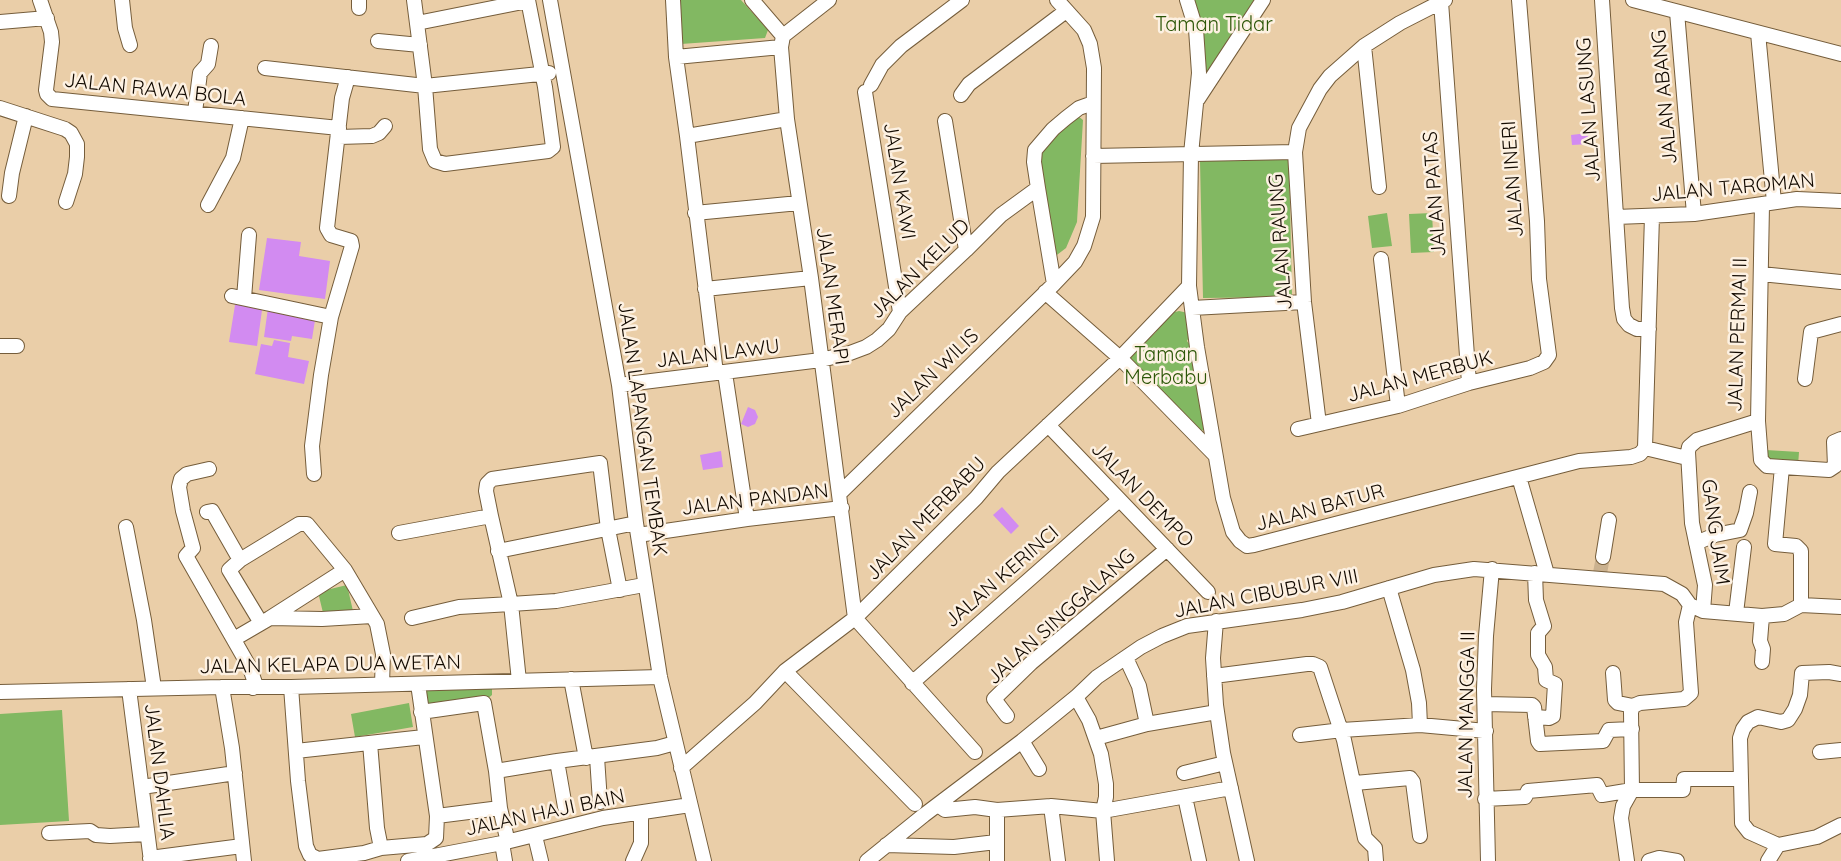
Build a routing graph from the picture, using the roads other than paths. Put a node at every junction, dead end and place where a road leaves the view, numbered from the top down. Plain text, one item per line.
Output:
1 (40, 0) edge
2 (122, 0) edge
3 (414, 0) edge
4 (528, 0) edge
5 (550, 0) edge
6 (673, 0) edge
7 (752, 0) edge
8 (828, 0) edge
9 (962, 0) edge
10 (1187, 0) edge
11 (1263, 0) edge
12 (1519, 0) edge
13 (1602, 0) edge
14 (1633, 0) edge
15 (1443, 1) edge
16 (1061, 5) edge
17 (1677, 12) junction
18 (47, 18) junction
19 (0, 22) edge
20 (417, 23) junction
21 (1758, 33) junction
22 (378, 41) dead end
23 (782, 41) junction
24 (130, 45) dead end
25 (420, 45) junction
26 (211, 46) dead end
27 (1364, 46) junction
28 (1841, 54) edge
29 (676, 57) junction
30 (265, 68) dead end
31 (563, 70) junction
32 (542, 74) junction
33 (348, 77) junction
34 (425, 86) junction
35 (961, 95) dead end
36 (1197, 101) junction
37 (1093, 102) junction
38 (0, 108) edge
39 (195, 112) junction
40 (26, 116) junction
41 (242, 118) junction
42 (787, 119) junction
43 (945, 121) dead end
44 (385, 126) dead end
45 (339, 133) junction
46 (687, 136) junction
47 (1295, 152) junction
48 (1191, 154) junction
49 (1093, 156) junction
50 (1379, 187) dead end
51 (1038, 188) junction
52 (9, 196) dead end
53 (1841, 201) edge
54 (66, 202) dead end
55 (799, 203) junction
56 (1768, 203) junction
57 (208, 205) dead end
58 (695, 213) junction
59 (1694, 214) junction
60 (1652, 216) junction
61 (1616, 217) junction
62 (249, 235) dead end
63 (966, 250) junction
64 (1381, 259) dead end
65 (1761, 274) junction
66 (811, 278) junction
67 (1841, 282) edge
68 (1189, 286) junction
69 (1049, 288) junction
70 (705, 289) junction
71 (1304, 302) junction
72 (1192, 308) junction
73 (900, 312) junction
74 (331, 317) junction
75 (1841, 324) edge
76 (1649, 329) junction
77 (0, 346) edge
78 (17, 346) dead end
79 (1549, 355) joint
80 (1120, 358) junction
81 (821, 360) junction
82 (720, 373) junction
83 (1805, 378) dead end
84 (1469, 383) junction
85 (619, 385) junction
86 (1398, 406) junction
87 (1758, 421) junction
88 (1319, 424) junction
89 (1048, 425) junction
90 (1298, 429) dead end
91 (1841, 439) edge
92 (1645, 448) junction
93 (1216, 456) junction
94 (1687, 458) junction
95 (1782, 467) junction
96 (209, 469) dead end
97 (314, 474) dead end
98 (1519, 477) junction
99 (1750, 492) dead end
100 (840, 494) junction
101 (1118, 501) junction
102 (842, 508) junction
103 (207, 512) dead end
104 (491, 516) junction
105 (747, 519) junction
106 (1609, 520) dead end
107 (126, 526) dead end
108 (608, 529) junction
109 (637, 529) junction
110 (399, 533) dead end
111 (1696, 543) junction
112 (1744, 547) dead end
113 (1167, 549) junction
114 (498, 551) junction
115 (1603, 557) tunnel mouth
116 (240, 560) junction
117 (1492, 569) junction
118 (345, 570) junction
119 (1541, 573) junction
120 (644, 585) junction
121 (1389, 588) junction
122 (620, 590) junction
123 (1208, 592) dead end
124 (511, 604) junction
125 (1802, 605) junction
126 (1841, 607) edge
127 (1697, 608) junction
128 (1736, 613) junction
129 (372, 616) junction
130 (1762, 616) junction
131 (412, 618) dead end
132 (855, 618) junction
133 (265, 621) junction
134 (1216, 621) junction
135 (234, 639) junction
136 (1126, 658) junction
137 (1762, 662) dead end
138 (785, 671) junction
139 (1613, 673) dead end
140 (1841, 674) edge
141 (1214, 676) junction
142 (660, 677) junction
143 (571, 679) junction
144 (519, 681) junction
145 (912, 683) junction
146 (382, 684) junction
147 (418, 684) junction
148 (222, 687) junction
149 (291, 687) junction
150 (129, 688) junction
151 (154, 688) junction
152 (254, 688) junction
153 (0, 692) edge
154 (1076, 697) junction
155 (1485, 704) junction
156 (1634, 706) junction
157 (422, 712) junction
158 (1217, 712) junction
159 (1007, 716) dead end
160 (1535, 717) junction
161 (1147, 724) junction
162 (1420, 725) junction
163 (1632, 729) junction
164 (1342, 730) junction
165 (1486, 731) junction
166 (1300, 735) dead end
167 (424, 737) junction
168 (1096, 738) junction
169 (1022, 741) junction
170 (370, 743) junction
171 (675, 743) junction
172 (1841, 750) edge
173 (296, 751) junction
174 (975, 752) dead end
175 (1820, 752) dead end
176 (592, 758) junction
177 (557, 761) junction
178 (1226, 763) junction
179 (681, 768) junction
180 (1039, 769) dead end
181 (496, 771) junction
182 (235, 773) junction
183 (1184, 773) dead end
184 (1741, 779) junction
185 (1355, 783) junction
186 (142, 787) junction
187 (1231, 788) junction
188 (1632, 790) junction
189 (1185, 797) junction
190 (1485, 800) junction
191 (600, 802) dead end
192 (915, 804) dead end
193 (938, 805) junction
194 (690, 806) junction
195 (1051, 806) junction
196 (565, 807) dead end
197 (500, 808) junction
198 (996, 810) junction
199 (1103, 811) junction
200 (641, 813) junction
201 (437, 816) junction
202 (1839, 829) edge
203 (49, 833) dead end
204 (146, 834) junction
205 (535, 836) junction
206 (1420, 836) dead end
207 (504, 839) junction
208 (996, 842) junction
209 (886, 845) junction
210 (1778, 845) junction
211 (242, 846) junction
212 (381, 848) junction
213 (150, 860) edge
214 (244, 861) edge
215 (408, 861) edge
216 (505, 861) edge
217 (541, 861) edge
218 (633, 861) edge
219 (704, 861) edge
220 (867, 861) edge
221 (997, 861) edge
222 (1058, 861) edge
223 (1107, 861) edge
224 (1199, 861) edge
225 (1247, 861) edge
226 (1376, 861) edge
227 (1488, 861) edge
228 (1627, 861) edge
229 (1648, 861) edge
230 (1677, 861) edge
231 (1768, 861) edge

1 - 18 street, JALAN RAWA BOLA
2 - 24 street
3 - 20 street
4 - 20 street
4 - 32 street
5 - 31 street, JALAN LAPANGAN TEMBAK
6 - 29 street
7 - 23 street
8 - 23 street
9 - 73 street, JALAN KAWI
10 - 36 street, JALAN BATUR
11 - 36 street
12 - 79 street, JALAN INERI
13 - 61 street, JALAN LASUNG
14 - 17 street
15 - 27 street
15 - 84 street, JALAN PATAS
16 - 35 street
16 - 37 street, JALAN WILIS
17 - 21 street
17 - 59 street, JALAN ABANG
18 - 19 street
18 - 39 street, JALAN RAWA BOLA
20 - 25 street
21 - 28 street
21 - 56 street, JALAN PERMAI II
22 - 25 street
23 - 29 street
23 - 42 street, JALAN MERAPI
25 - 34 street
26 - 39 street
27 - 47 street
27 - 50 street
29 - 46 street
30 - 33 street
31 - 32 street
31 - 85 street, JALAN LAPANGAN TEMBAK
32 - 34 street
32 - 34 street
33 - 34 street
33 - 45 street
36 - 48 street, JALAN BATUR
37 - 49 street, JALAN WILIS
37 - 51 street
38 - 40 street
39 - 41 street, JALAN RAWA BOLA
40 - 52 street
40 - 54 street
41 - 45 street, JALAN RAWA BOLA
41 - 57 street
42 - 46 street
42 - 55 street, JALAN MERAPI
43 - 63 street
44 - 45 street, JALAN RAWA BOLA
45 - 74 street
46 - 58 street
47 - 48 street, JALAN RAUNG
47 - 71 street, JALAN RAUNG
48 - 49 street, JALAN RAUNG
48 - 68 street, JALAN BATUR
49 - 69 street, JALAN WILIS
51 - 63 street, JALAN KELUD
51 - 69 street
53 - 56 street, JALAN TAROMAN
55 - 58 street
55 - 66 street, JALAN MERAPI
56 - 59 street, JALAN TAROMAN
56 - 65 street, JALAN PERMAI II
58 - 70 street
59 - 60 street, JALAN TAROMAN
60 - 61 street, JALAN TAROMAN
60 - 76 street
61 - 76 street
62 - 74 street
63 - 73 street, JALAN KELUD
64 - 86 street
65 - 67 street
65 - 87 street, JALAN PERMAI II
66 - 70 street
66 - 81 street, JALAN MERAPI
68 - 72 street, JALAN BATUR
68 - 80 street, JALAN MERBABU
69 - 80 street
69 - 100 street, JALAN WILIS
70 - 82 street
71 - 72 street
71 - 88 street, JALAN RAUNG
72 - 93 street, JALAN BATUR
73 - 81 street, JALAN KELUD
74 - 97 street
75 - 83 street
76 - 92 street
77 - 78 street
79 - 84 street, JALAN MERBUK
80 - 89 street, JALAN MERBABU
80 - 93 street
81 - 82 street, JALAN LAWU
81 - 100 street, JALAN MERAPI
82 - 85 street, JALAN LAWU
82 - 105 street
84 - 86 street, JALAN MERBUK
85 - 109 street, JALAN LAPANGAN TEMBAK
86 - 88 street, JALAN MERBUK
87 - 94 street, JALAN PERMAI II
87 - 95 street
88 - 90 street, JALAN MERBUK
89 - 101 street, JALAN DEMPO
89 - 132 street, JALAN MERBABU
91 - 95 street
92 - 94 street
92 - 98 street, JALAN BATUR
93 - 98 street, JALAN BATUR
94 - 111 street, GANG JAIM
95 - 125 street
96 - 135 street
98 - 119 street
99 - 111 street
100 - 102 street, JALAN MERAPI
101 - 113 street, JALAN DEMPO
101 - 145 street, JALAN KERINCI
102 - 105 street, JALAN PANDAN
102 - 132 street, JALAN MERAPI
103 - 116 street
104 - 108 street
104 - 110 street
104 - 114 street
105 - 109 street, JALAN PANDAN
106 - 115 street
107 - 151 street
108 - 109 street, JALAN PANDAN
108 - 114 street, JALAN PANDAN
108 - 122 street
109 - 120 street, JALAN LAPANGAN TEMBAK
111 - 127 street, GANG JAIM
112 - 128 street
113 - 123 street, JALAN DEMPO
113 - 159 street, JALAN SINGGALANG
114 - 124 street
116 - 118 street
116 - 133 street
117 - 119 street, JALAN CIBUBUR VIII
117 - 121 street, JALAN CIBUBUR VIII
117 - 155 street, JALAN MANGGA II
118 - 129 street
118 - 133 street
119 - 127 street, JALAN CIBUBUR VIII
119 - 160 street
120 - 122 street
120 - 142 street, JALAN LAPANGAN TEMBAK
121 - 134 street, JALAN CIBUBUR VIII
121 - 162 street
122 - 124 street
124 - 131 street
124 - 144 street
125 - 126 street
125 - 130 street
127 - 128 street
127 - 156 street, GANG JAIM
128 - 130 street
129 - 133 street
129 - 146 street
130 - 137 street
132 - 138 street, JALAN MERBABU
132 - 145 street
133 - 135 street
134 - 136 street, JALAN CIBUBUR VIII
134 - 141 street
135 - 152 street
136 - 154 street, JALAN CIBUBUR VIII
136 - 161 street
138 - 179 street, JALAN MERBABU
138 - 192 street
139 - 156 street
140 - 184 street
141 - 158 street
141 - 164 street
142 - 143 street, JALAN KELAPA DUA WETAN
142 - 171 street, JALAN LAPANGAN TEMBAK
143 - 144 street, JALAN KELAPA DUA WETAN
143 - 176 street
144 - 147 street, JALAN KELAPA DUA WETAN
145 - 174 street
146 - 147 street, JALAN KELAPA DUA WETAN
146 - 149 street, JALAN KELAPA DUA WETAN
147 - 157 street
148 - 151 street, JALAN KELAPA DUA WETAN
148 - 152 street, JALAN KELAPA DUA WETAN
148 - 182 street
149 - 152 street, JALAN KELAPA DUA WETAN
149 - 173 street
150 - 151 street, JALAN KELAPA DUA WETAN
150 - 153 street, JALAN KELAPA DUA WETAN
150 - 186 street, JALAN DAHLIA
154 - 168 street
154 - 169 street, JALAN CIBUBUR VIII
155 - 160 street
155 - 165 street, JALAN MANGGA II
156 - 163 street
157 - 167 street
157 - 181 street
158 - 161 street
158 - 178 street
160 - 163 street
161 - 168 street
162 - 164 street
162 - 165 street
163 - 188 street
164 - 166 street
164 - 185 street
165 - 190 street, JALAN MANGGA II
167 - 170 street
167 - 201 street
168 - 199 street
169 - 180 street
169 - 193 street, JALAN CIBUBUR VIII
170 - 173 street
170 - 212 street
171 - 176 street
171 - 179 street, JALAN LAPANGAN TEMBAK
172 - 175 street
173 - 212 street
176 - 177 street
176 - 191 street
177 - 181 street
177 - 196 street
178 - 183 street
178 - 187 street
179 - 194 street, JALAN LAPANGAN TEMBAK
181 - 197 street
182 - 186 street
182 - 211 street
184 - 188 street
184 - 210 street
185 - 206 street
185 - 226 street
186 - 204 street, JALAN DAHLIA
187 - 189 street
187 - 225 street
188 - 190 street
188 - 228 street
189 - 199 street
189 - 224 street
190 - 227 street, JALAN MANGGA II
193 - 198 street
193 - 209 street, JALAN CIBUBUR VIII
194 - 200 street, JALAN HAJI BAIN
194 - 219 street, JALAN LAPANGAN TEMBAK
195 - 198 street
195 - 199 street
195 - 222 street
197 - 201 street
197 - 207 street
198 - 208 street
199 - 223 street
200 - 205 street, JALAN HAJI BAIN
200 - 218 street
201 - 212 street
202 - 210 street
203 - 204 street
204 - 213 street, JALAN DAHLIA
205 - 207 street, JALAN HAJI BAIN
205 - 217 street
207 - 215 street, JALAN HAJI BAIN
207 - 216 street
208 - 209 street
208 - 221 street
209 - 220 street, JALAN CIBUBUR VIII
210 - 231 street
211 - 213 street
211 - 214 street
229 - 230 street

